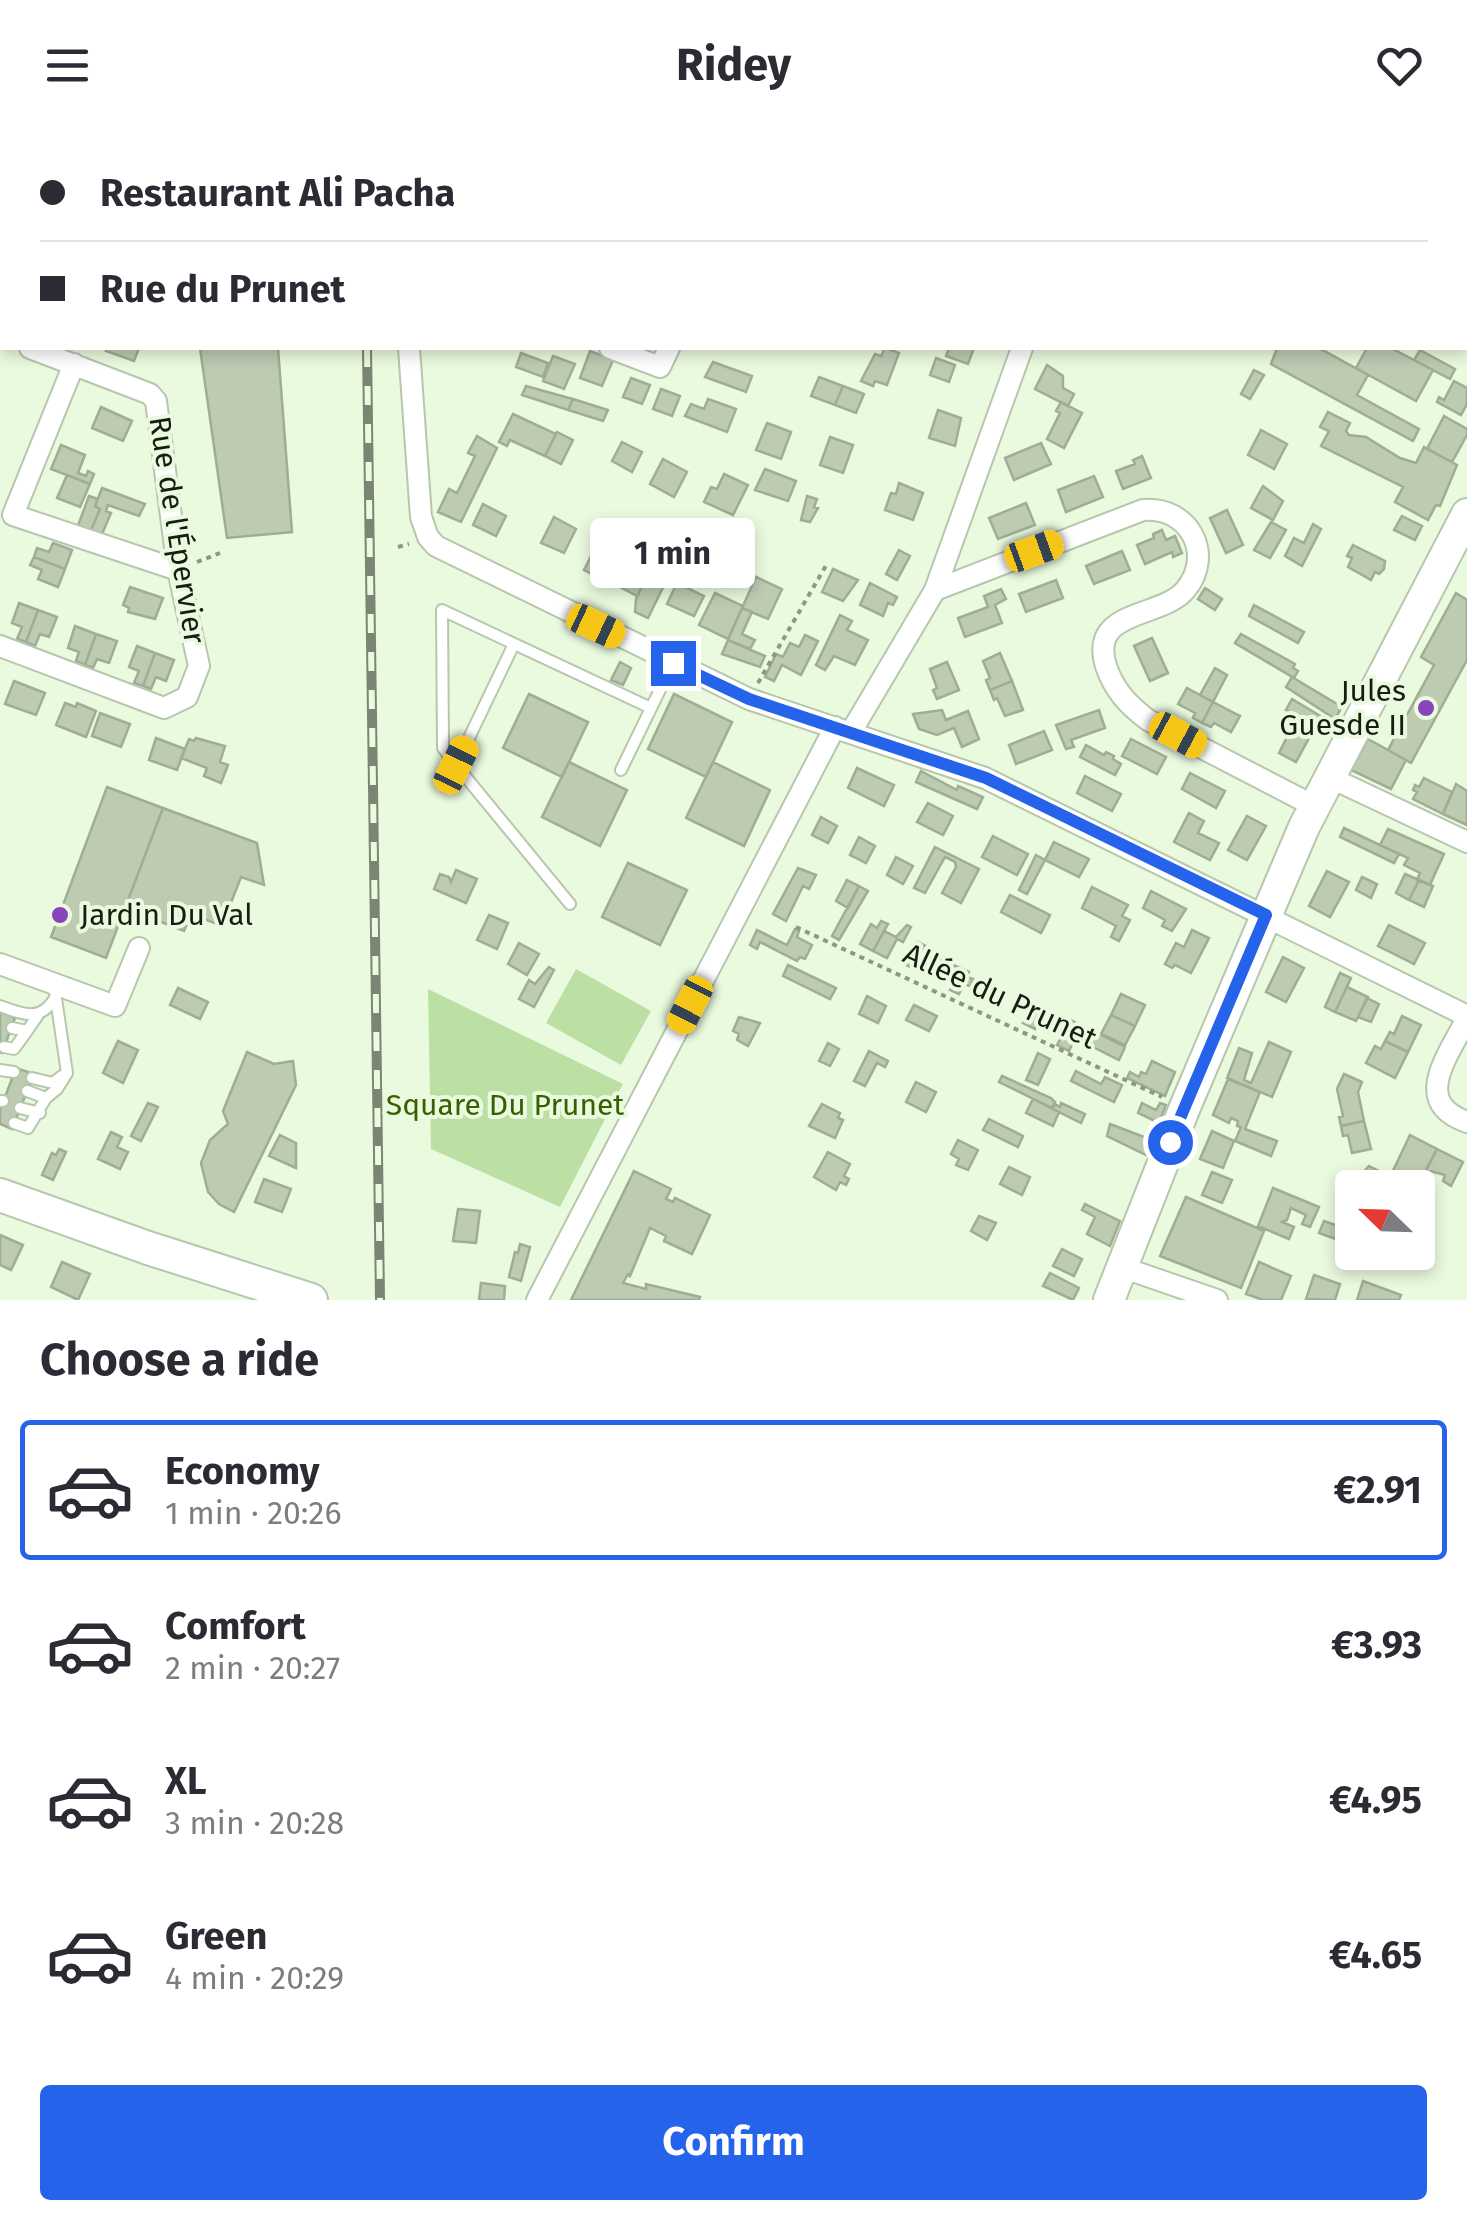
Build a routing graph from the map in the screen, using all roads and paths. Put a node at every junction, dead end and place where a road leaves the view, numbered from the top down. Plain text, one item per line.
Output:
1 (36, 350) edge
2 (409, 350) edge
3 (622, 350) edge
4 (1021, 350) edge
5 (664, 357) edge
6 (74, 364) junction
7 (1467, 514) edge
8 (828, 562) dead end
9 (178, 570) junction
10 (935, 590) junction
11 (514, 644) junction
12 (0, 646) edge
13 (673, 663) junction
14 (749, 699) junction
15 (651, 708) junction
16 (843, 730) junction
17 (456, 765) junction
18 (621, 770) dead end
19 (1329, 777) junction
20 (1314, 806) junction
21 (1461, 839) edge
22 (570, 904) dead end
23 (1266, 915) junction
24 (796, 926) dead end
25 (139, 948) dead end
26 (0, 964) edge
27 (55, 989) junction
28 (0, 1006) edge
29 (38, 1015) junction
30 (1467, 1017) edge
31 (12, 1028) dead end
32 (27, 1031) junction
33 (4, 1047) dead end
34 (14, 1072) dead end
35 (0, 1073) edge
36 (67, 1073) junction
37 (32, 1078) dead end
38 (10, 1084) dead end
39 (27, 1091) dead end
40 (46, 1098) junction
41 (1184, 1107) junction
42 (20, 1108) dead end
43 (40, 1113) junction
44 (1467, 1122) edge
45 (14, 1123) dead end
46 (8, 1196) edge
47 (1120, 1266) junction
48 (311, 1300) edge
49 (538, 1300) edge
50 (1109, 1300) edge
51 (1217, 1300) edge

1 - 6 street
2 - 13 street
3 - 5 street
4 - 10 street
6 - 9 street, Rue de l'Épervier
6 - 9 street
7 - 19 main road
8 - 14 path
9 - 12 street, Rue de l'Épervier
10 - 16 street
10 - 20 street
11 - 15 lane
11 - 17 lane
11 - 17 lane
13 - 14 street
13 - 15 lane
14 - 16 street
15 - 18 lane
16 - 23 street
16 - 49 street
17 - 22 lane
19 - 20 main road
19 - 21 street
20 - 23 main road
23 - 30 street
23 - 41 main road
24 - 41 path, Allée du Prunet
25 - 27 street
26 - 27 street
27 - 29 lane
27 - 36 lane
28 - 29 lane
29 - 32 lane
30 - 44 street
31 - 32 lane
32 - 33 lane
34 - 35 lane
35 - 38 lane
36 - 37 lane
36 - 40 lane
39 - 40 lane
40 - 43 lane
41 - 47 main road
42 - 43 lane
43 - 45 lane
46 - 48 main road
47 - 50 main road
47 - 51 street

